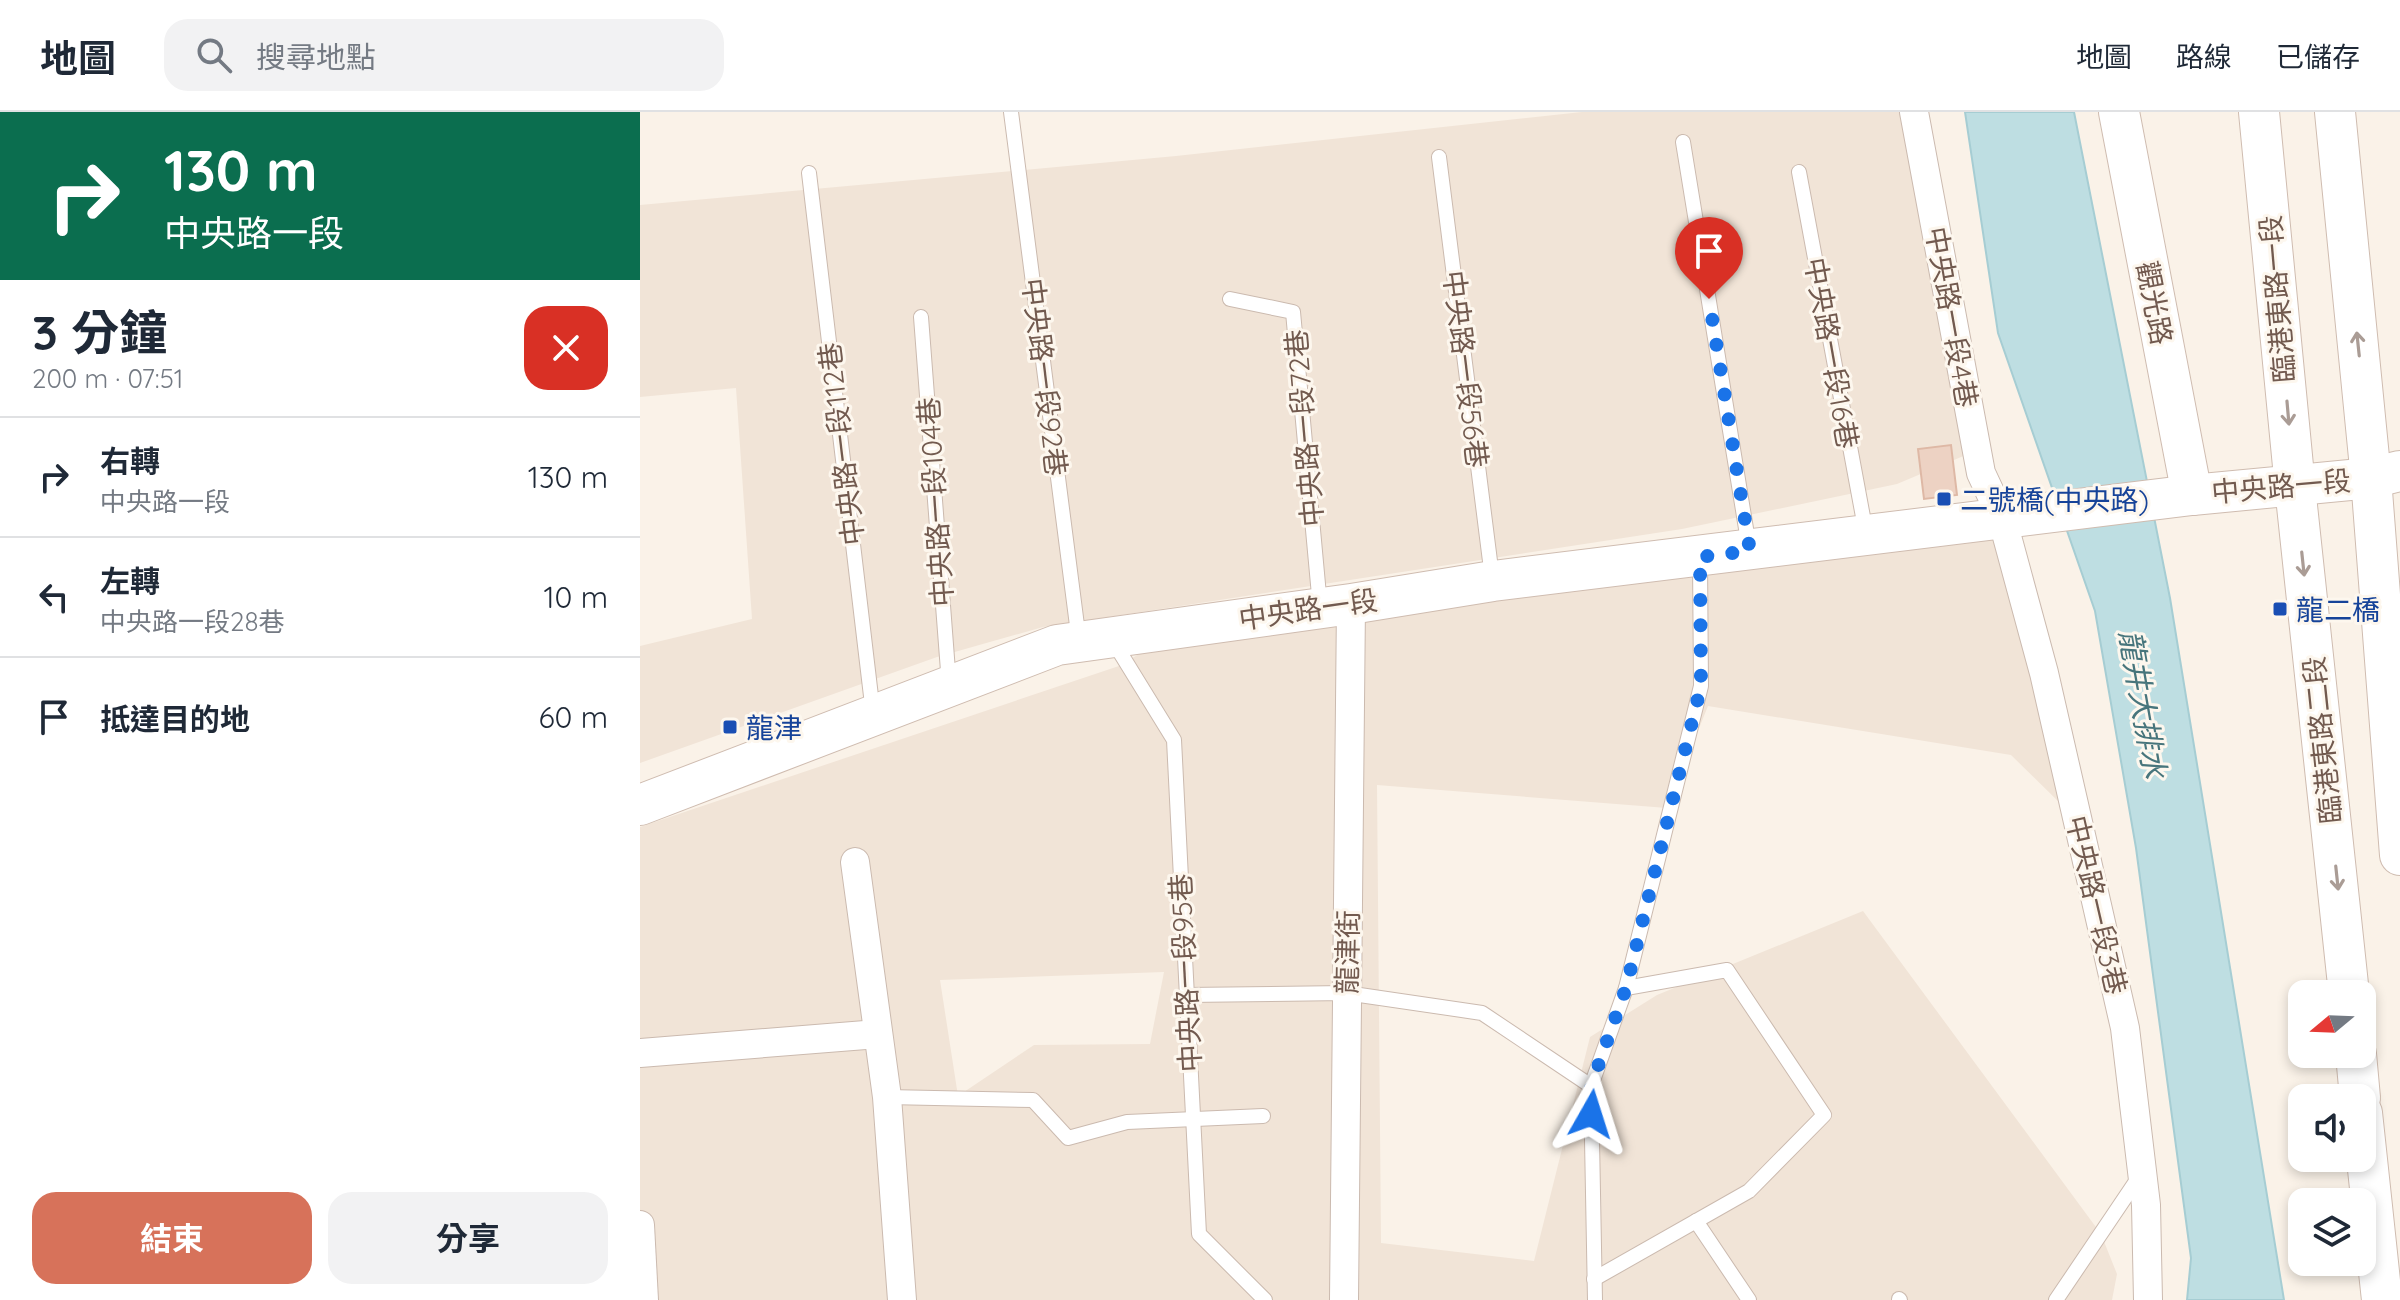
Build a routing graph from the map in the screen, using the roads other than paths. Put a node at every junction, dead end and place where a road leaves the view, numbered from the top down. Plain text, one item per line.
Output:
1 (1011, 112) edge
2 (1914, 112) edge
3 (2119, 112) edge
4 (2259, 112) edge
5 (2335, 112) edge
6 (1683, 142) dead end
7 (1439, 157) dead end
8 (1799, 172) dead end
9 (809, 173) dead end
10 (1230, 299) dead end
11 (921, 317) dead end
12 (2385, 474) edge
13 (2295, 487) junction
14 (2192, 495) junction
15 (2002, 518) junction
16 (1866, 533) junction
17 (1750, 551) junction
18 (1700, 557) junction
19 (1493, 581) junction
20 (1336, 606) junction
21 (1095, 639) junction
22 (949, 686) junction
23 (873, 715) junction
24 (640, 805) edge
25 (2400, 855) edge
26 (855, 862) dead end
27 (2348, 980) edge
28 (1626, 988) junction
29 (1346, 993) junction
30 (1186, 995) junction
31 (878, 1034) junction
32 (640, 1053) edge
33 (1591, 1086) junction
34 (887, 1097) junction
35 (1263, 1116) dead end
36 (1193, 1118) junction
37 (2143, 1172) junction
38 (2368, 1172) edge
39 (1696, 1221) junction
40 (640, 1225) edge
41 (1594, 1279) junction
42 (644, 1300) edge
43 (902, 1300) edge
44 (1265, 1300) edge
45 (1344, 1300) edge
46 (1595, 1300) edge
47 (1749, 1300) edge
48 (2056, 1300) edge
49 (2148, 1300) edge
50 (2382, 1300) edge

1 - 21 lane, 中央路一段92巷
2 - 15 street, 中央路一段4巷
3 - 14 street, 觀光路
4 -> 13 street, 臨港東路一段
12 -> 5 street
6 - 17 lane
7 - 19 lane, 中央路一段56巷
8 - 16 lane, 中央路一段16巷
9 - 23 lane, 中央路一段112巷
10 - 20 lane, 中央路一段72巷
11 - 22 lane, 中央路一段104巷
12 - 13 street, 中央路一段
12 - 25 street
13 - 14 street, 中央路一段
13 -> 27 street, 臨港東路二段
14 - 15 street, 中央路一段
15 - 16 street, 中央路一段
15 - 37 street, 中央路一段3巷
16 - 17 street, 中央路一段
17 - 18 street, 中央路一段
18 - 19 street, 中央路一段
18 - 28 lane
19 - 20 street, 中央路一段
20 - 21 street, 中央路一段
20 - 29 street, 龍津街
21 - 22 street, 中央路一段
21 - 30 lane, 中央路一段95巷
22 - 23 street, 中央路一段
23 - 24 street, 中央路一段
26 - 31 street
28 - 33 lane
28 - 39 lane
29 - 30 lane
29 - 33 lane
29 - 45 street, 龍津街
30 - 36 lane, 中央路一段95巷
31 - 32 street
31 - 34 street
33 - 41 lane
34 - 36 lane
34 - 43 street
35 - 36 lane
36 - 44 lane, 中央路一段95巷
37 - 48 lane
37 - 49 street, 中央路一段3巷
38 - 50 street
39 - 41 lane
39 - 47 lane
40 - 42 street
41 - 46 lane

